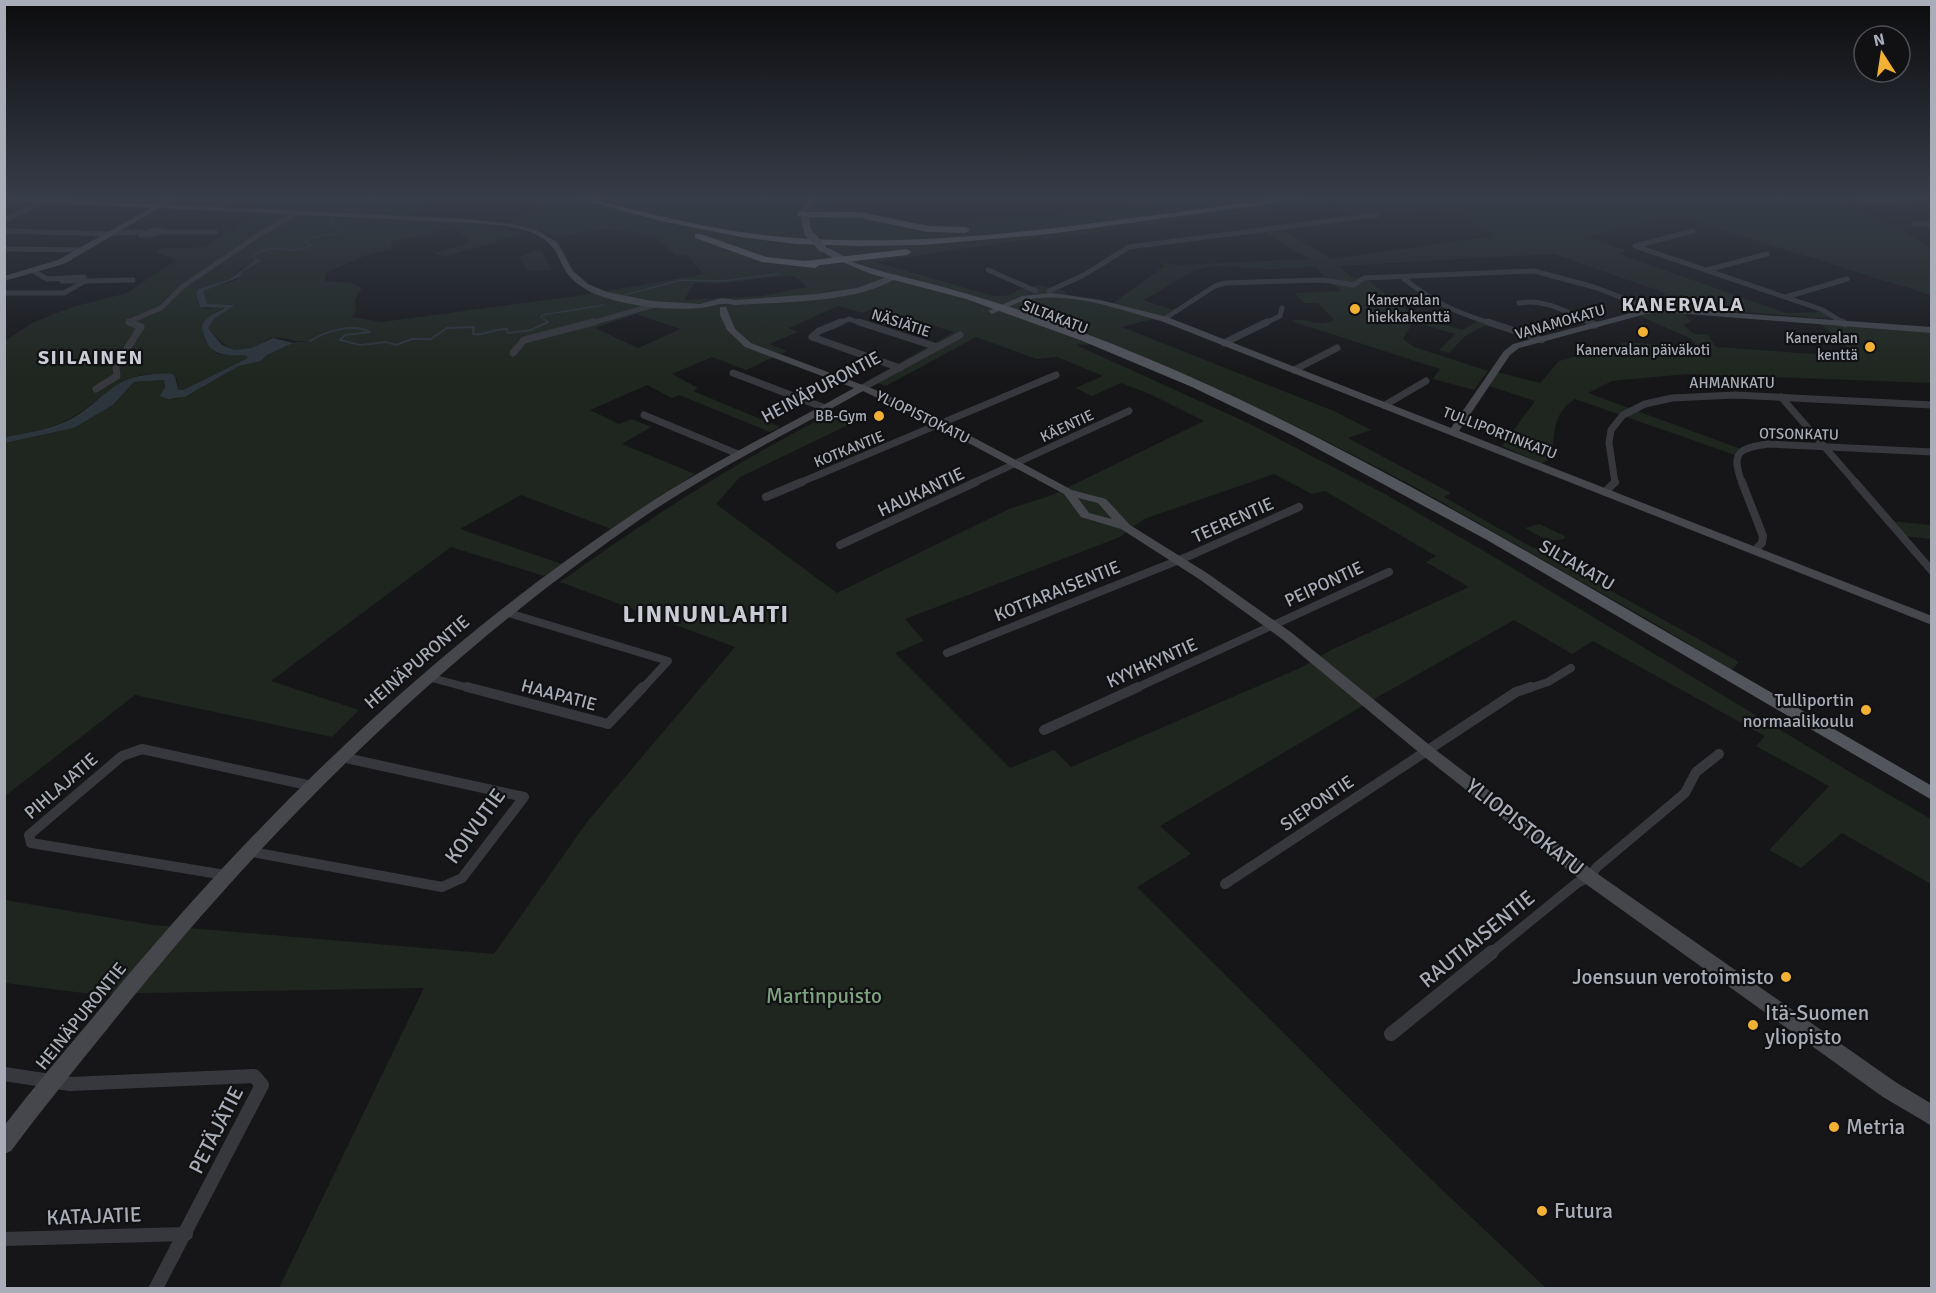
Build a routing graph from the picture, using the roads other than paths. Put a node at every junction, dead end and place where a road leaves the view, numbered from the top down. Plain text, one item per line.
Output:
1 (63, 259) edge
2 (225, 259) edge
3 (563, 259) edge
4 (767, 259) edge
5 (846, 259) edge
6 (864, 259) edge
7 (1109, 259) edge
8 (1675, 259) edge
9 (1747, 259) edge
10 (838, 260) junction
11 (805, 264) junction
12 (867, 269) junction
13 (853, 270) junction
14 (988, 270) dead end
15 (1707, 270) junction
16 (35, 272) junction
17 (892, 278) junction
18 (1403, 278) junction
19 (4, 279) edge
20 (1846, 279) dead end
21 (133, 280) dead end
22 (85, 281) junction
23 (4, 293) edge
24 (1036, 293) junction
25 (1050, 293) junction
26 (1786, 297) junction
27 (735, 303) junction
28 (1519, 303) dead end
29 (658, 304) junction
30 (712, 304) junction
31 (1282, 308) dead end
32 (723, 309) junction
33 (996, 309) junction
34 (1654, 310) junction
35 (1164, 319) junction
36 (1845, 324) junction
37 (1595, 326) junction
38 (1932, 330) edge
39 (960, 336) dead end
40 (1542, 340) junction
41 (1224, 343) junction
42 (937, 347) junction
43 (1337, 348) dead end
44 (513, 353) dead end
45 (900, 368) junction
46 (1294, 370) junction
47 (733, 373) dead end
48 (1056, 375) dead end
49 (1426, 381) dead end
50 (862, 388) junction
51 (96, 389) dead end
52 (1781, 397) junction
53 (1385, 405) junction
54 (1932, 405) edge
55 (825, 408) junction
56 (1129, 411) dead end
57 (644, 415) dead end
58 (941, 424) junction
59 (1453, 432) junction
60 (1825, 447) junction
61 (1932, 452) edge
62 (738, 453) junction
63 (1016, 465) junction
64 (1068, 492) junction
65 (1605, 492) junction
66 (766, 497) dead end
67 (1299, 507) dead end
68 (1126, 527) junction
69 (840, 546) dead end
70 (1755, 550) junction
71 (1179, 560) junction
72 (1932, 571) edge
73 (1389, 572) dead end
74 (506, 612) junction
75 (1932, 621) edge
76 (1273, 626) junction
77 (947, 653) dead end
78 (1571, 668) dead end
79 (428, 678) junction
80 (1044, 730) dead end
81 (1427, 751) junction
82 (1719, 754) dead end
83 (341, 757) junction
84 (312, 786) junction
85 (1932, 794) edge
86 (247, 851) junction
87 (225, 875) junction
88 (1589, 876) junction
89 (1225, 884) dead end
90 (1391, 1034) dead end
91 (4, 1074) edge
92 (52, 1082) junction
93 (1932, 1116) edge
94 (4, 1144) edge
95 (186, 1234) junction
96 (4, 1239) edge
97 (156, 1288) edge

1 - 16 street
2 - 51 street
3 - 29 street
4 - 11 highway
5 - 10 highway
6 - 12 highway
7 - 25 street
8 - 15 street
9 - 15 street
10 - 11 highway
10 - 12 main road, SILTAKATU
10 - 13 main road, SILTAKATU
11 - 13 highway
12 - 17 main road, SILTAKATU
13 - 17 main road, SILTAKATU
14 - 24 street
15 - 26 street
16 - 19 street
16 - 22 street
17 - 27 street
17 - 33 main road, SILTAKATU
18 - 34 street
18 - 35 street
18 - 40 street
20 - 26 street
21 - 22 street
22 - 23 street
24 - 25 street, TULLIPORTINKATU
24 - 33 street, TULLIPORTINKATU
25 - 35 street, TULLIPORTINKATU
26 - 36 street
27 - 30 street
27 - 32 street
28 - 37 street
29 - 30 street
29 - 44 street
30 - 32 street
31 - 41 street
32 - 50 street, YLIOPISTOKATU
33 - 85 main road, SILTAKATU
34 - 36 street, VANAMOKATU
34 - 37 street, VANAMOKATU
35 - 41 street, TULLIPORTINKATU
36 - 38 street, VANAMOKATU
37 - 40 street, VANAMOKATU
39 - 42 street, HEINÄPURONTIE
40 - 59 street, VANAMOKATU
41 - 46 street, TULLIPORTINKATU
42 - 45 street, HEINÄPURONTIE
42 - 45 street, NÄSIÄTIE
43 - 46 street
45 - 50 street, HEINÄPURONTIE
46 - 53 street, TULLIPORTINKATU
47 - 55 street
48 - 58 street, KOTKANTIE
49 - 53 street
50 - 55 street, HEINÄPURONTIE
50 - 58 street, YLIOPISTOKATU
52 - 54 street, AHMANKATU
52 - 60 street
52 - 65 street, AHMANKATU
53 - 59 street, TULLIPORTINKATU
55 - 62 street, HEINÄPURONTIE
56 - 63 street, KÄENTIE
57 - 62 street
58 - 63 street, YLIOPISTOKATU
58 - 66 street, KOTKANTIE
59 - 65 street, TULLIPORTINKATU
60 - 61 street, OTSONKATU
60 - 70 street, OTSONKATU
60 - 72 street
62 - 74 street, HEINÄPURONTIE
63 - 64 street, YLIOPISTOKATU
63 - 69 street, HAUKANTIE
64 - 68 street, YLIOPISTOKATU
64 - 68 street, YLIOPISTOKATU
65 - 70 street, TULLIPORTINKATU
67 - 71 street, TEERENTIE
68 - 71 street, YLIOPISTOKATU
70 - 75 street, TULLIPORTINKATU
71 - 76 street, YLIOPISTOKATU
71 - 77 street, KOTTARAISENTIE
73 - 76 street, PEIPONTIE
74 - 79 street, HEINÄPURONTIE
74 - 79 street, HAAPATIE
76 - 80 street, KYYHKYNTIE
76 - 81 street, YLIOPISTOKATU
78 - 81 street, SIEPONTIE
79 - 83 street, HEINÄPURONTIE
81 - 88 street, YLIOPISTOKATU
81 - 89 street, SIEPONTIE
82 - 88 street, RAUTIAISENTIE
83 - 84 street, HEINÄPURONTIE
83 - 86 street, KOIVUTIE
84 - 86 street, HEINÄPURONTIE
84 - 87 street, PIHLAJATIE
86 - 87 street, HEINÄPURONTIE
87 - 92 street, HEINÄPURONTIE
88 - 90 street, RAUTIAISENTIE
88 - 93 street, YLIOPISTOKATU
91 - 92 street
92 - 94 street, HEINÄPURONTIE
92 - 95 street, PETÄJÄTIE
95 - 96 street, KATAJATIE
95 - 97 street, PETÄJÄTIE

